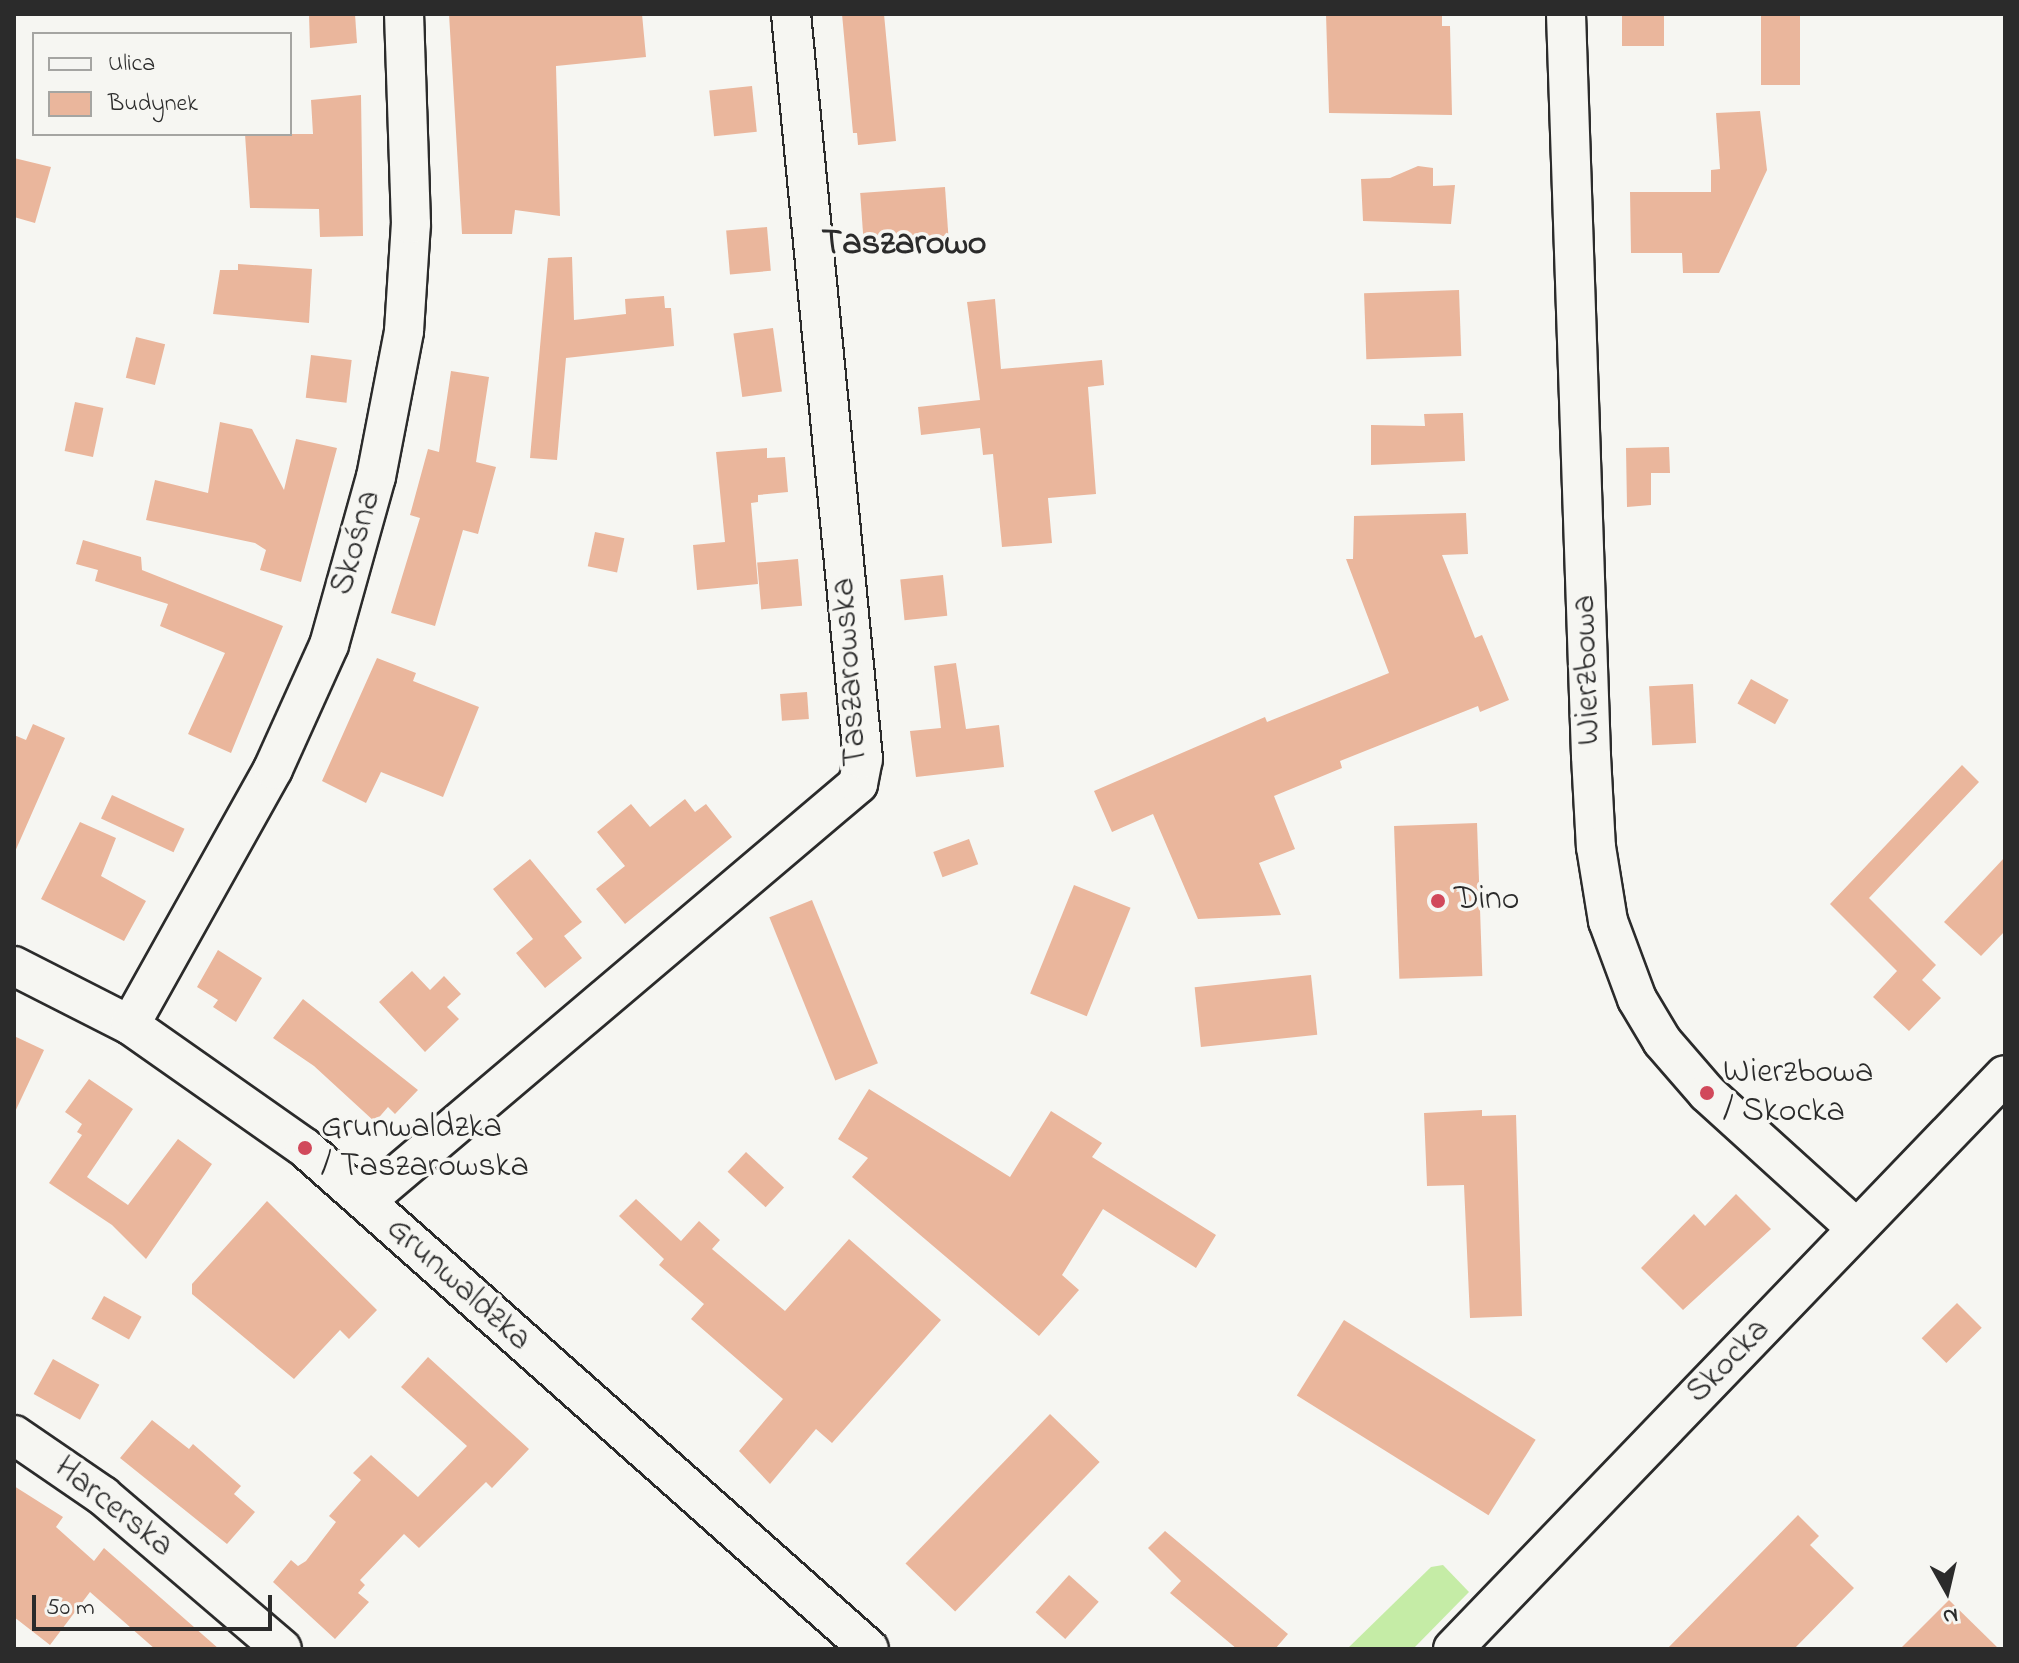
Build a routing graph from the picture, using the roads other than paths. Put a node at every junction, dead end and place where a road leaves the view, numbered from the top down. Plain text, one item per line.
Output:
1 (404, 14) edge
2 (791, 14) edge
3 (1566, 14) edge
4 (14, 966) edge
5 (130, 1025) junction
6 (2005, 1075) edge
7 (366, 1201) junction
8 (1857, 1229) junction
9 (14, 1435) edge
10 (282, 1649) edge
11 (869, 1649) edge
12 (1453, 1649) edge

1 - 5 street, Skośna
2 - 7 street, Taszarowska
3 - 8 street, Wierzbowa
4 - 5 street, Grunwaldzka
5 - 7 street, Grunwaldzka
6 - 8 street, Skocka
7 - 11 street, Grunwaldzka
8 - 12 street, Skocka
9 - 10 street, Harcerska

